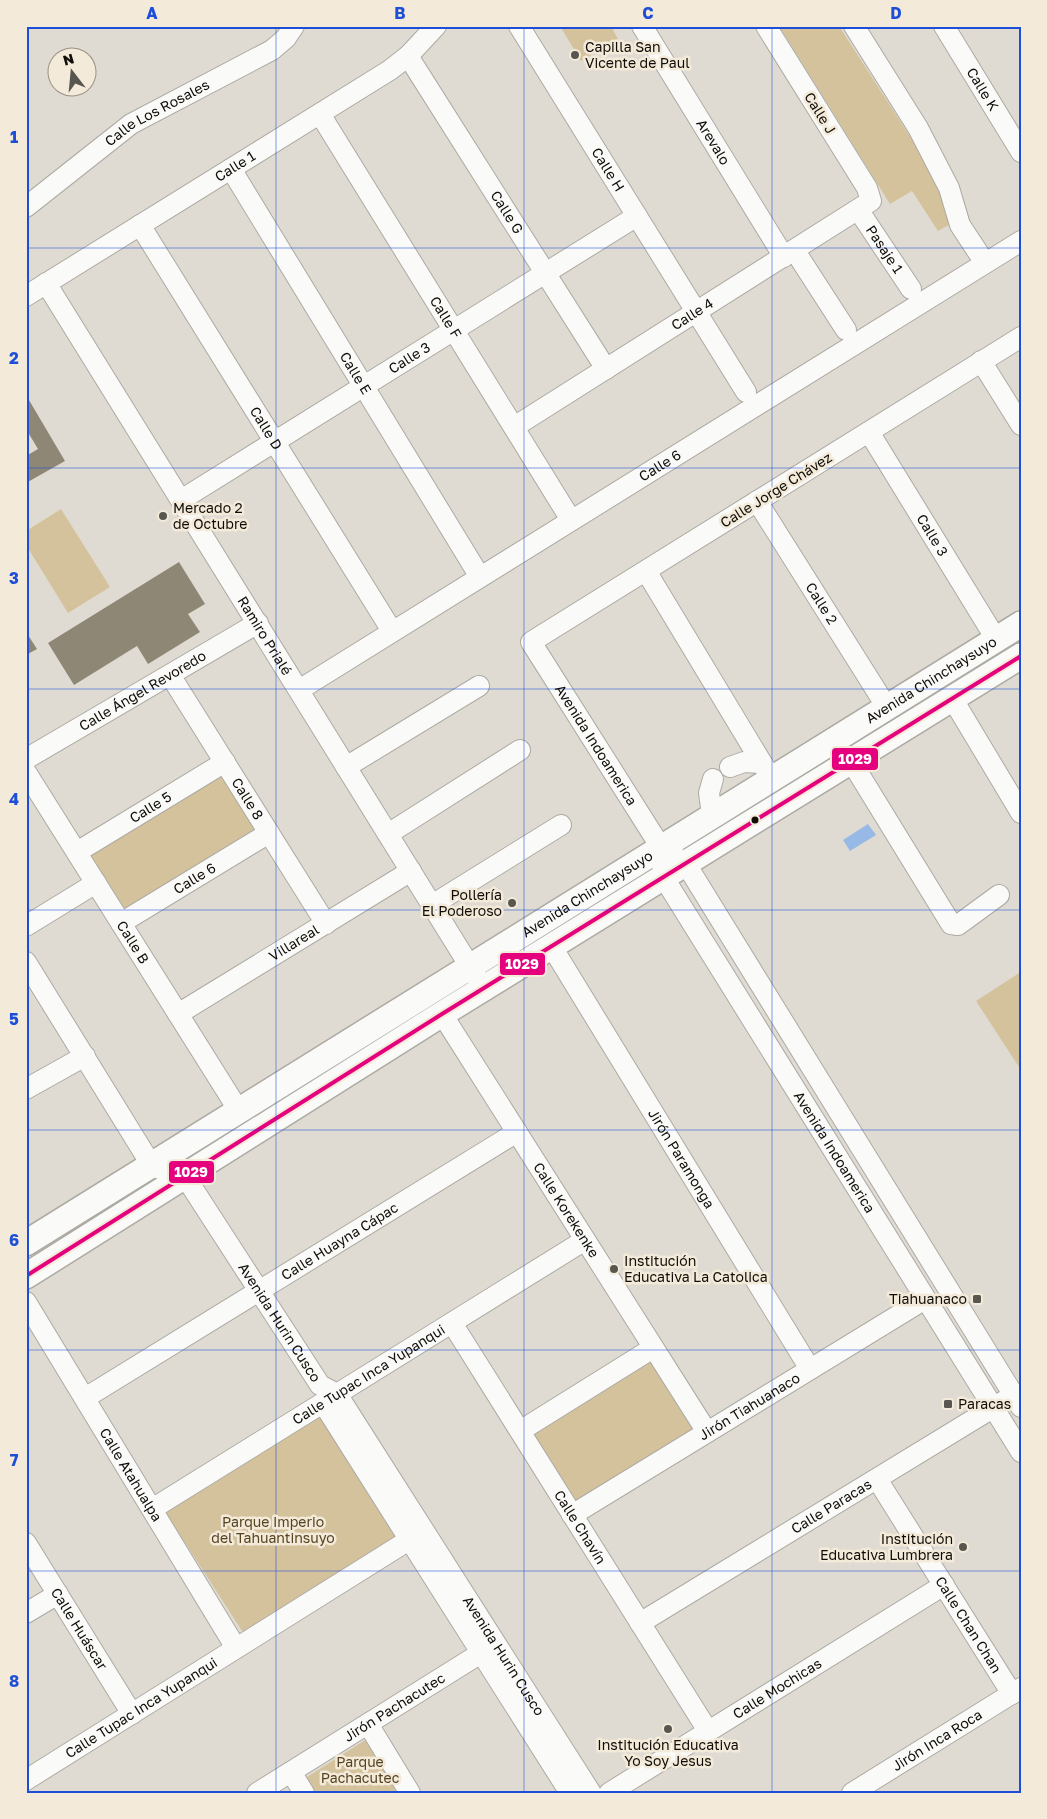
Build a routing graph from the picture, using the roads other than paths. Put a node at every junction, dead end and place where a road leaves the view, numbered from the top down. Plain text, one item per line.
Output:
1 (294, 26) edge
2 (436, 26) edge
3 (519, 26) edge
4 (642, 26) edge
5 (766, 26) edge
6 (944, 26) edge
7 (860, 28) edge
8 (408, 56) junction
9 (320, 114) junction
10 (1021, 152) edge
11 (231, 168) junction
12 (865, 206) junction
13 (26, 207) edge
14 (637, 216) junction
15 (140, 225) junction
16 (1021, 241) edge
17 (789, 254) junction
18 (985, 263) junction
19 (546, 273) junction
20 (46, 283) junction
21 (911, 290) dead end
22 (26, 296) edge
23 (696, 312) junction
24 (846, 330) dead end
25 (454, 331) junction
26 (1021, 337) edge
27 (981, 362) junction
28 (606, 369) junction
29 (364, 386) junction
30 (746, 392) dead end
31 (1021, 426) edge
32 (514, 427) junction
33 (869, 432) junction
34 (275, 442) junction
35 (181, 500) junction
36 (757, 501) junction
37 (571, 520) junction
38 (646, 571) junction
39 (480, 577) junction
40 (258, 623) junction
41 (1021, 624) edge
42 (392, 631) junction
43 (996, 639) junction
44 (531, 642) joint
45 (1021, 656) edge
46 (170, 675) junction
47 (479, 686) dead end
48 (298, 690) junction
49 (952, 698) junction
50 (886, 706) junction
51 (520, 750) dead end
52 (26, 759) edge
53 (851, 761) junction
54 (224, 762) junction
55 (346, 767) junction
56 (730, 767) dead end
57 (767, 770) junction
58 (26, 772) edge
59 (713, 779) dead end
60 (1021, 813) edge
61 (712, 815) junction
62 (561, 825) dead end
63 (269, 833) junction
64 (388, 834) junction
65 (660, 846) junction
66 (76, 852) junction
67 (686, 864) junction
68 (411, 871) junction
69 (664, 878) junction
70 (96, 883) junction
71 (999, 895) dead end
72 (432, 905) junction
73 (121, 923) junction
74 (326, 924) junction
75 (26, 926) edge
76 (552, 947) junction
77 (26, 962) edge
78 (471, 968) junction
79 (484, 989) junction
80 (178, 1014) junction
81 (442, 1014) junction
82 (85, 1056) junction
83 (26, 1089) edge
84 (239, 1111) junction
85 (517, 1132) junction
86 (152, 1166) junction
87 (186, 1178) junction
88 (585, 1240) junction
89 (26, 1243) edge
90 (26, 1276) edge
91 (259, 1290) junction
92 (925, 1299) junction
93 (26, 1302) edge
94 (452, 1323) junction
95 (653, 1348) junction
96 (810, 1369) junction
97 (85, 1398) junction
98 (330, 1398) junction
99 (1018, 1398) edge
100 (993, 1408) junction
101 (520, 1430) junction
102 (707, 1432) junction
103 (1021, 1452) edge
104 (877, 1479) junction
105 (152, 1509) junction
106 (572, 1515) junction
107 (409, 1540) junction
108 (26, 1543) edge
109 (944, 1585) junction
110 (58, 1594) junction
111 (26, 1613) edge
112 (640, 1623) junction
113 (236, 1648) junction
114 (481, 1653) junction
115 (1016, 1691) edge
116 (132, 1714) junction
117 (368, 1724) junction
118 (708, 1731) junction
119 (291, 1772) junction
120 (26, 1780) edge
121 (257, 1793) edge
122 (304, 1793) edge
123 (410, 1793) edge
124 (570, 1793) edge
125 (591, 1793) edge
126 (609, 1793) edge
127 (852, 1793) edge

1 - 13 street, Calle Los Rosales
2 - 8 street, Calle 1
3 - 14 street, Calle H
4 - 17 street, Arevalo
5 - 12 street, Calle J
6 - 10 street, Calle K
7 - 18 street
8 - 9 street, Calle 1
8 - 19 street, Calle G
9 - 11 street, Calle 1
9 - 25 street, Calle F
11 - 15 street, Calle 1
11 - 29 street, Calle E
12 - 17 street, Calle 4
12 - 21 street, Pasaje 1
14 - 19 street, Calle 3
14 - 23 street, Calle H
15 - 20 street, Calle 1
15 - 34 street, Calle D
16 - 18 street, Calle 6
17 - 23 street, Calle 4
17 - 24 street, Arevalo
18 - 37 street, Calle 6
19 - 25 street, Calle 3
19 - 28 street, Calle G
20 - 22 street, Calle 1
20 - 35 street, Ramiro Prialé
23 - 28 street, Calle 4
23 - 30 street, Calle H
25 - 29 street, Calle 3
25 - 32 street, Calle F
26 - 27 street, Calle Jorge Chávez
27 - 31 street
27 - 33 street, Calle Jorge Chávez
28 - 32 street, Calle 4
29 - 34 street, Calle 3
29 - 39 street, Calle E
32 - 37 street, Calle F
33 - 36 street, Calle Jorge Chávez
33 - 43 street, Calle 3
34 - 35 street, Calle 3
34 - 42 street, Calle D
35 - 40 street, Ramiro Prialé
36 - 38 street, Calle Jorge Chávez
36 - 50 street, Calle 2
37 - 39 street, Calle 6
38 - 44 street, Calle Jorge Chávez
38 - 57 street
39 - 42 street, Calle 6
40 - 46 street, Calle Ángel Revoredo
40 - 48 street, Ramiro Prialé
41 - 43 main road, Avenida Chinchaysuyo
42 - 48 street, Calle 6
43 - 50 main road, Avenida Chinchaysuyo
44 - 65 street, Avenida Indoamerica
45 - 49 main road, Avenida Chinchaysuyo
46 - 52 street, Calle Ángel Revoredo
46 - 54 street, Calle 8
47 - 55 street
48 - 55 street, Ramiro Prialé
49 - 53 main road, Avenida Chinchaysuyo
49 - 60 street
50 - 57 main road, Avenida Chinchaysuyo
51 - 64 street
53 - 67 main road, Avenida Chinchaysuyo
53 - 71 street
54 - 63 street, Calle 8
54 - 66 street, Calle 5
55 - 64 street, Ramiro Prialé
56 - 57 street
57 - 61 main road, Avenida Chinchaysuyo
58 - 66 street, Calle B
59 - 61 street
61 - 65 main road, Avenida Chinchaysuyo
62 - 72 street
63 - 73 street, Calle 6
63 - 74 street, Calle 8
64 - 68 street, Ramiro Prialé
65 - 67 street, Avenida Indoamerica
65 - 69 street, Avenida Indoamerica
65 - 78 main road, Avenida Chinchaysuyo
66 - 70 street, Calle B
67 - 69 main road, Avenida Chinchaysuyo
67 - 99 street, Avenida Indoamerica
68 - 72 street, Ramiro Prialé
68 - 74 street, Villareal
69 - 76 main road, Avenida Chinchaysuyo
69 - 92 street, Avenida Indoamerica
70 - 73 street, Calle B
70 - 75 street
72 - 78 street, Ramiro Prialé
73 - 80 street, Calle B
74 - 80 street, Villareal
76 - 79 main road, Avenida Chinchaysuyo
76 - 96 street, Jirón Paramonga
77 - 82 street
78 - 79 street, Ramiro Prialé
78 - 84 main road, Avenida Chinchaysuyo
79 - 81 main road, Avenida Chinchaysuyo
80 - 84 street, Calle B
81 - 85 street, Calle Korekenke
81 - 87 main road, Avenida Chinchaysuyo
82 - 83 street
82 - 86 street
84 - 86 main road, Avenida Chinchaysuyo
85 - 88 street, Calle Korekenke
85 - 91 street, Calle Huayna Cápac
86 - 87 street
86 - 89 main road, Avenida Chinchaysuyo
87 - 90 main road, Avenida Chinchaysuyo
87 - 91 street, Avenida Hurin Cusco
88 - 94 street, Calle Tupac Inca Yupanqui
88 - 95 street, Calle Korekenke
91 - 97 street, Calle Huayna Cápac
91 - 98 street, Avenida Hurin Cusco
92 - 96 street, Jirón Tiahuanaco
92 - 100 street, Avenida Indoamerica
93 - 97 street, Calle Atahualpa
94 - 98 street, Calle Tupac Inca Yupanqui
94 - 101 street, Calle Chavín
95 - 101 street
95 - 102 street, Calle Korekenke
96 - 102 street, Jirón Tiahuanaco
97 - 105 street, Calle Atahualpa
98 - 105 street, Calle Tupac Inca Yupanqui
98 - 107 street, Avenida Hurin Cusco
98 - 125 street, Avenida Hurin Cusco
99 - 100 street, Calle Paracas
100 - 103 street, Avenida Indoamerica
100 - 104 street, Calle Paracas
101 - 106 street, Calle Chavín
102 - 106 street, Jirón Tiahuanaco
104 - 109 street, Calle Chan Chan
104 - 112 street, Calle Paracas
105 - 113 street, Calle Atahualpa
106 - 112 street, Calle Chavín
107 - 113 street, Calle Tupac Inca Yupanqui
107 - 114 street, Avenida Hurin Cusco
108 - 110 street, Calle Huáscar
109 - 115 street, Calle Chan Chan
109 - 118 street, Calle Mochicas
110 - 111 street
110 - 116 street, Calle Huáscar
112 - 118 street, Calle Chavín
113 - 116 street, Calle Tupac Inca Yupanqui
114 - 117 street, Jirón Pachacutec
114 - 124 street, Avenida Hurin Cusco
115 - 127 street, Jirón Inca Roca
116 - 120 street, Calle Tupac Inca Yupanqui
117 - 119 street, Jirón Pachacutec
117 - 123 street
118 - 126 street, Calle Mochicas
119 - 121 street, Jirón Pachacutec
119 - 122 street

